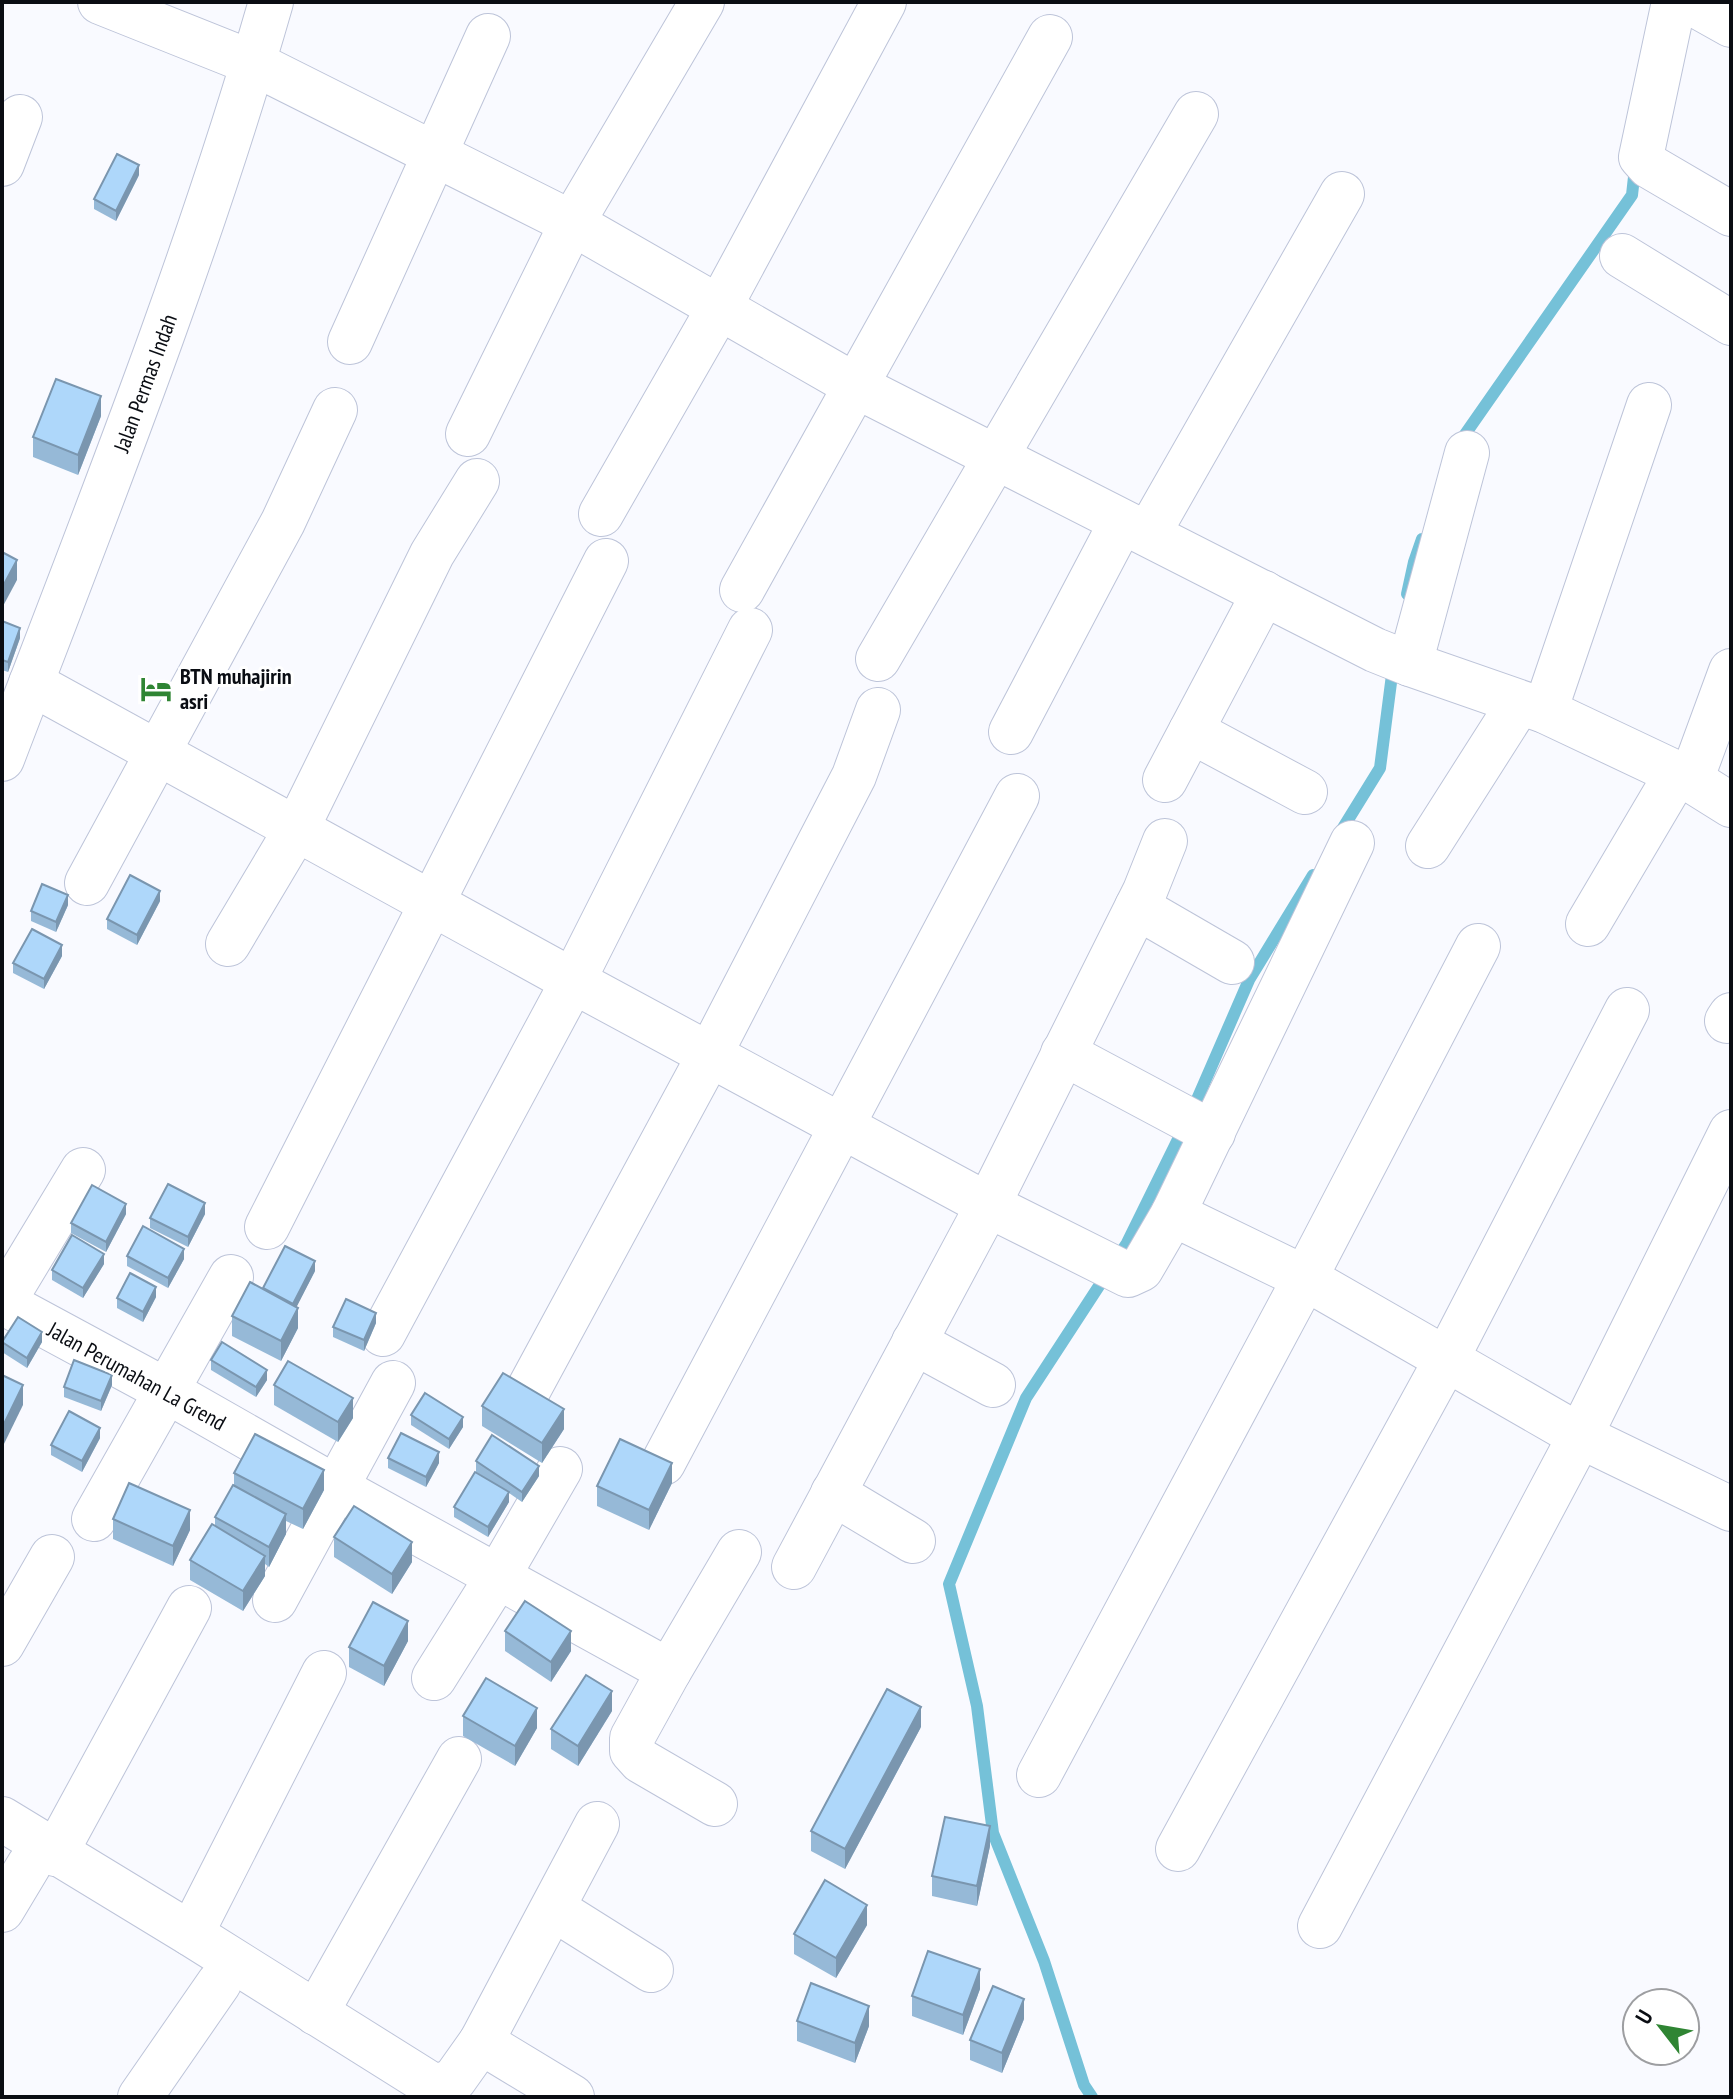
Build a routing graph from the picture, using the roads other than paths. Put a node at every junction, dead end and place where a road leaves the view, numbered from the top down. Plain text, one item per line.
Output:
1 (100, 2) edge
2 (271, 2) edge
3 (884, 2) edge
4 (1674, 2) edge
5 (1690, 2) edge
6 (688, 7) edge
7 (1731, 25) edge
8 (488, 36) dead end
9 (1050, 37) dead end
10 (253, 63) junction
11 (1196, 114) dead end
12 (20, 117) dead end
13 (435, 156) junction
14 (2, 164) edge
15 (1342, 194) dead end
16 (1731, 214) edge
17 (572, 223) junction
18 (1622, 256) dead end
19 (719, 308) junction
20 (1731, 323) edge
21 (350, 342) dead end
22 (856, 386) junction
23 (1649, 405) dead end
24 (335, 410) dead end
25 (468, 434) dead end
26 (1467, 453) dead end
27 (996, 456) junction
28 (477, 481) dead end
29 (601, 514) dead end
30 (1135, 528) junction
31 (606, 561) dead end
32 (1264, 593) junction
33 (1392, 657) junction
34 (878, 659) dead end
35 (1731, 671) edge
36 (31, 683) junction
37 (1532, 707) junction
38 (878, 710) dead end
39 (1191, 731) junction
40 (1011, 732) dead end
41 (159, 753) junction
42 (2, 759) edge
43 (1684, 777) junction
44 (1165, 780) dead end
45 (1305, 792) dead end
46 (1017, 796) dead end
47 (1731, 805) edge
48 (297, 828) junction
49 (1165, 841) dead end
50 (1352, 843) dead end
51 (1428, 846) dead end
52 (87, 883) dead end
53 (433, 904) junction
54 (1137, 907) junction
55 (1588, 924) dead end
56 (228, 944) dead end
57 (1478, 946) dead end
58 (1232, 962) dead end
59 (573, 981) junction
60 (1627, 1010) dead end
61 (1063, 1053) junction
62 (710, 1054) junction
63 (1190, 1121) junction
64 (844, 1126) junction
65 (1731, 1132) edge
66 (83, 1170) dead end
67 (988, 1205) junction
68 (1173, 1214) junction
69 (267, 1227) dead end
70 (231, 1277) dead end
71 (1305, 1278) junction
72 (2, 1303) edge
73 (383, 1334) dead end
74 (914, 1342) junction
75 (1446, 1360) junction
76 (393, 1383) dead end
77 (993, 1385) dead end
78 (165, 1390) junction
79 (525, 1396) edge
80 (1580, 1436) junction
81 (663, 1463) edge
82 (560, 1469) dead end
83 (337, 1488) junction
84 (833, 1493) junction
85 (1726, 1494) edge
86 (94, 1519) dead end
87 (913, 1541) dead end
88 (739, 1552) dead end
89 (52, 1557) dead end
90 (794, 1567) dead end
91 (498, 1576) junction
92 (275, 1600) dead end
93 (189, 1608) dead end
94 (2, 1644) edge
95 (669, 1671) junction
96 (324, 1673) dead end
97 (434, 1678) dead end
98 (459, 1759) dead end
99 (1039, 1775) dead end
100 (715, 1804) dead end
101 (2, 1819) edge
102 (597, 1824) dead end
103 (1178, 1849) dead end
104 (42, 1860) junction
105 (554, 1909) junction
106 (2, 1910) edge
107 (1320, 1926) dead end
108 (191, 1934) junction
109 (651, 1970) dead end
110 (219, 1983) dead end
111 (316, 2013) junction
112 (481, 2042) junction
113 (140, 2097) edge
114 (572, 2097) edge

1 - 10 street
2 - 10 street, Jalan Permas Indah
3 - 19 street
4 - 16 street
5 - 7 street
6 - 17 street
8 - 13 street
9 - 22 street
10 - 13 street
10 - 36 street, Jalan Permas Indah
11 - 27 street
12 - 14 street
13 - 17 street
13 - 21 street
15 - 30 street
17 - 19 street
17 - 25 street
18 - 20 street
19 - 22 street
19 - 29 street
22 - 27 street
22 - 59 street
23 - 37 street
24 - 41 street
26 - 33 street
27 - 30 street
27 - 34 street
28 - 48 street
30 - 32 street
30 - 40 street
31 - 53 street
32 - 33 street
32 - 39 street
33 - 37 street
35 - 43 street
36 - 41 street
36 - 42 street, Jalan Permas Indah
37 - 43 street
37 - 51 street
38 - 62 street
39 - 44 street
39 - 45 street
41 - 48 street
41 - 52 street
43 - 47 street
43 - 55 street
46 - 64 street
48 - 53 street
48 - 56 street
49 - 54 street
50 - 63 street
53 - 59 street
53 - 69 street
54 - 58 street
54 - 61 street
57 - 71 street
59 - 62 street
59 - 73 street
60 - 75 street
61 - 63 street
61 - 67 street
62 - 64 street
62 - 79 street
63 - 68 street
64 - 67 street
64 - 81 street
65 - 80 street
66 - 72 street
67 - 68 street
67 - 74 street
68 - 71 street
70 - 78 street
71 - 75 street
71 - 99 street
72 - 78 street, Jalan Perumahan La Grend
74 - 77 street
74 - 84 street
75 - 80 street
75 - 103 street
76 - 83 street
78 - 83 street, Jalan Perumahan La Grend
78 - 86 street
80 - 85 street
80 - 107 street
82 - 91 street
83 - 91 street, Jalan Perumahan La Grend
83 - 92 street
84 - 87 street
84 - 90 street
88 - 95 street
89 - 94 street
91 - 95 street, Jalan Perumahan La Grend
91 - 97 street
93 - 104 street
95 - 100 street
96 - 108 street
98 - 111 street
101 - 104 street
102 - 105 street
104 - 106 street
104 - 108 street
105 - 109 street
105 - 112 street
108 - 111 street
110 - 113 street
111 - 112 street
112 - 114 street

